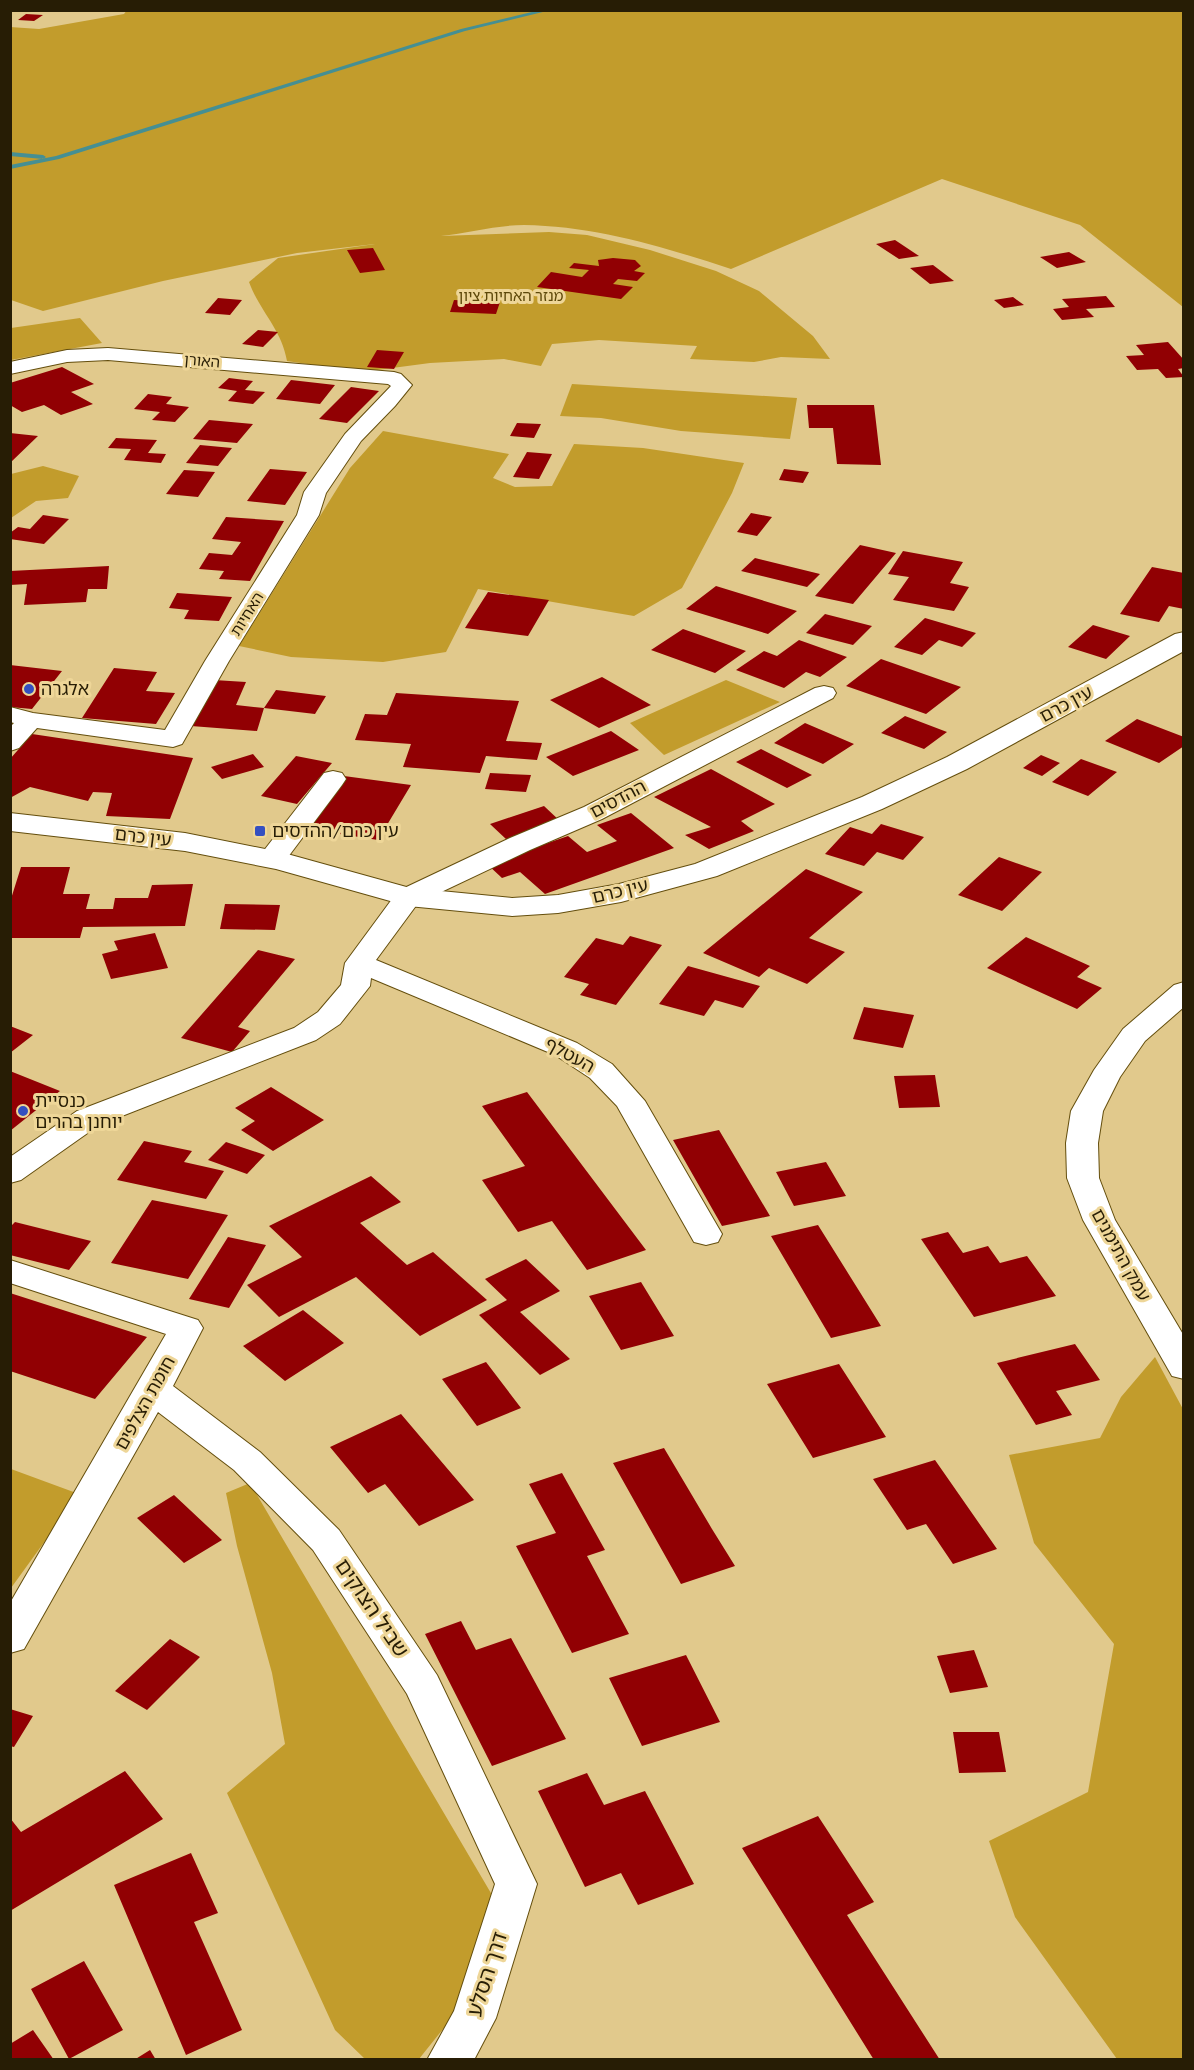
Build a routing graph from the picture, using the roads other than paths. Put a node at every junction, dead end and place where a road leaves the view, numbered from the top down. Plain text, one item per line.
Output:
1 (10, 368) edge
2 (394, 378) joint
3 (1184, 640) edge
4 (824, 693) dead end
5 (21, 717) edge
6 (10, 743) edge
7 (333, 779) dead end
8 (10, 822) edge
9 (272, 859) junction
10 (408, 897) junction
11 (359, 963) junction
12 (1184, 991) edge
13 (10, 1173) edge
14 (706, 1234) dead end
15 (10, 1270) edge
16 (1178, 1351) edge
17 (153, 1390) junction
18 (10, 1638) edge
19 (516, 1884) joint
20 (449, 2060) edge

1 - 2 street, האורן
2 - 5 street, האחיות
3 - 10 main road, עין כרם
4 - 10 street, ההדסים
5 - 6 street, האחיות
7 - 9 street
8 - 9 main road, עין כרם
9 - 10 main road, עין כרם
10 - 11 street
11 - 13 street
11 - 14 street, העטלף
12 - 16 street, עמק התימנים
15 - 17 street, חומת הצלפים
17 - 18 street, חומת הצלפים
17 - 19 street, שביל הצוקים
19 - 20 street, דרך הסלע

